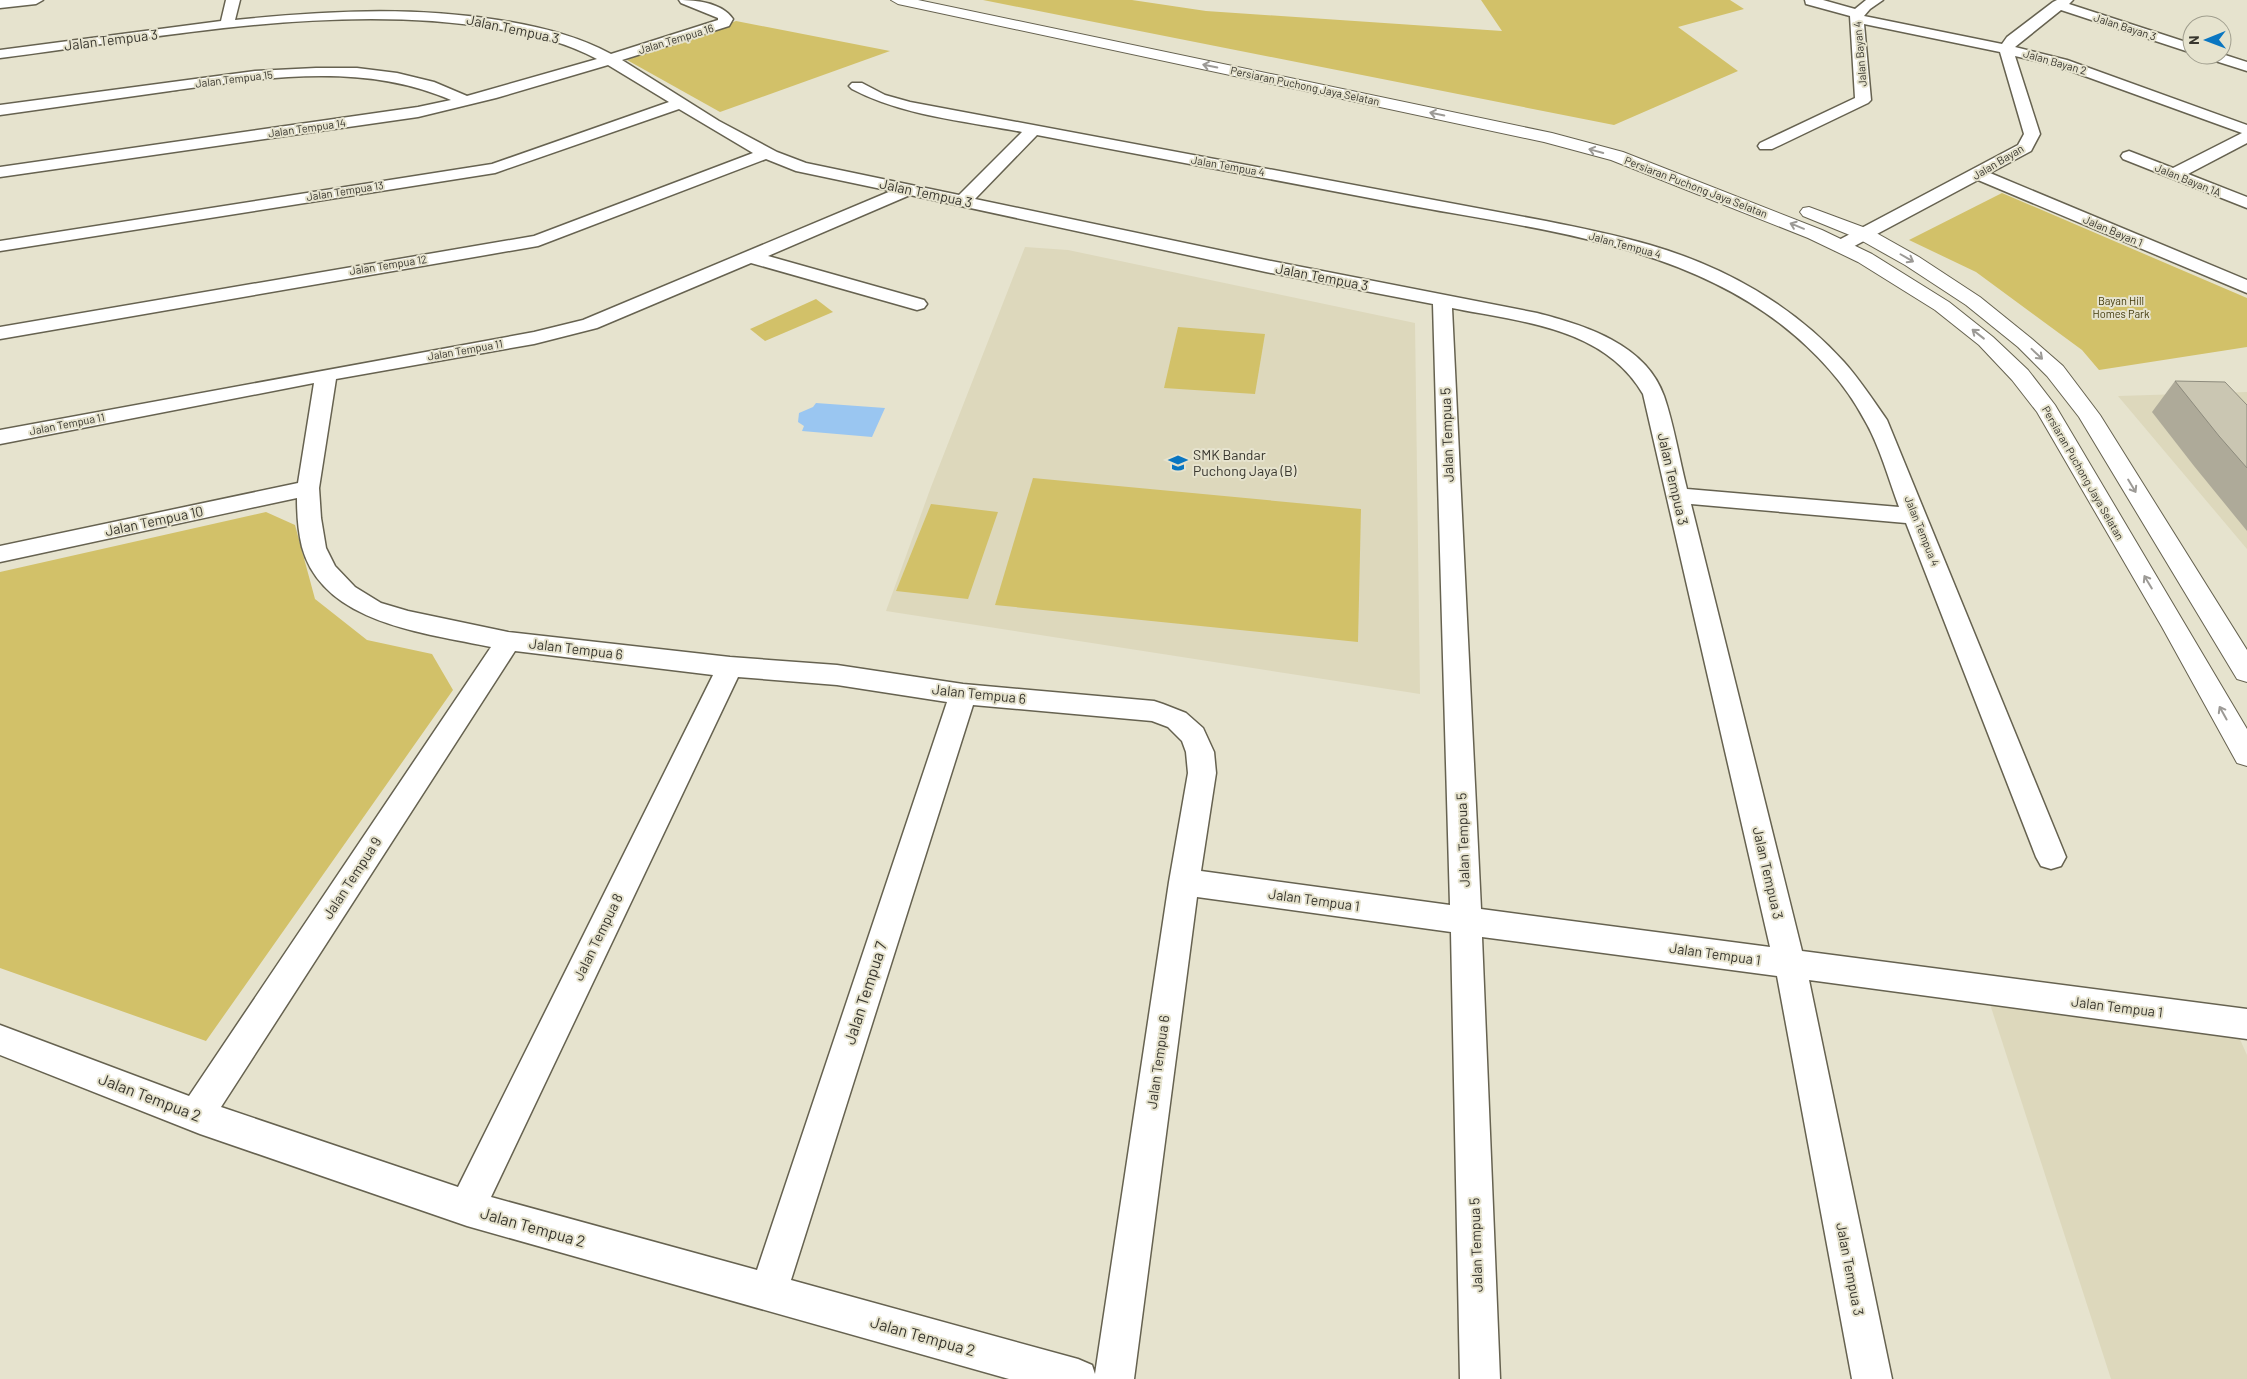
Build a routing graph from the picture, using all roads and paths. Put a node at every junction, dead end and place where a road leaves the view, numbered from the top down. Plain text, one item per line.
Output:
1 (36, 0) edge
2 (233, 0) edge
3 (686, 0) edge
4 (898, 0) edge
5 (948, 0) edge
6 (1876, 0) edge
7 (1811, 1) edge
8 (2062, 3) edge
9 (0, 4) edge
10 (1858, 16) junction
11 (227, 25) junction
12 (2182, 45) edge
13 (2006, 49) junction
14 (0, 54) edge
15 (608, 60) junction
16 (2232, 62) edge
17 (2247, 67) edge
18 (857, 86) dead end
19 (466, 102) junction
20 (681, 103) junction
21 (0, 110) edge
22 (1571, 127) dead end
23 (1034, 130) junction
24 (2247, 130) edge
25 (2247, 137) edge
26 (1766, 146) dead end
27 (765, 154) junction
28 (2129, 156) dead end
29 (0, 172) edge
30 (1978, 174) junction
31 (2174, 174) junction
32 (908, 190) junction
33 (963, 201) junction
34 (2247, 203) edge
35 (1795, 206) dead end
36 (1864, 234) junction
37 (0, 246) edge
38 (1841, 246) junction
39 (752, 257) junction
40 (2247, 287) edge
41 (1442, 301) junction
42 (917, 304) dead end
43 (0, 333) edge
44 (326, 375) junction
45 (0, 437) edge
46 (308, 488) junction
47 (1676, 495) junction
48 (1916, 516) junction
49 (0, 554) edge
50 (2173, 624) junction
51 (2234, 631) edge
52 (508, 641) junction
53 (730, 667) junction
54 (2247, 672) edge
55 (962, 694) junction
56 (2247, 755) edge
57 (2051, 857) dead end
58 (1184, 882) junction
59 (1466, 921) junction
60 (1790, 964) junction
61 (2247, 1024) edge
62 (0, 1040) edge
63 (197, 1114) junction
64 (467, 1208) junction
65 (768, 1292) junction
66 (1078, 1379) edge
67 (1114, 1379) edge
68 (1480, 1379) edge
69 (1872, 1379) edge

1 - 9 street
2 - 11 street
3 - 15 street, Jalan Tempua 16
38 -> 4 main road, Persiaran Puchong Jaya Selatan
5 - 22 main road, Persiaran Puchong Jaya Selatan
6 - 10 street, Jalan Bayan 4
7 - 10 street, Jalan Bayan 2
8 - 12 street, Jalan Bayan 3
8 - 13 street
10 - 13 street, Jalan Bayan 2
10 - 26 street, Jalan Bayan 4
11 - 14 street, Jalan Tempua 3
11 - 15 street, Jalan Tempua 3
13 - 24 street, Jalan Bayan 2
13 - 30 street, Jalan Bayan
15 - 19 street, Jalan Tempua 14
15 - 20 street, Jalan Tempua 3
16 - 17 street
18 - 23 street, Jalan Tempua 4
19 - 21 street, Jalan Tempua 15
19 - 29 street, Jalan Tempua 14
20 - 27 street, Jalan Tempua 3
20 - 37 street, Jalan Tempua 13
23 - 33 street
23 - 48 street, Jalan Tempua 4
25 - 31 street
27 - 32 street, Jalan Tempua 3
27 - 43 street, Jalan Tempua 12
28 - 31 street, Jalan Bayan 1A
30 - 36 street, Jalan Bayan
30 - 40 street, Jalan Bayan 1
31 - 34 street, Jalan Bayan 1A
32 - 33 street, Jalan Tempua 3
32 - 39 street, Jalan Tempua 11
33 - 41 street, Jalan Tempua 3
35 - 36 main road
36 - 38 street, Jalan Bayan
36 -> 51 main road
50 -> 38 main road, Persiaran Puchong Jaya Selatan
39 - 42 street
39 - 44 street, Jalan Tempua 11
41 - 47 street, Jalan Tempua 3
41 - 59 street, Jalan Tempua 5
44 - 45 street, Jalan Tempua 11
44 - 46 street, Jalan Tempua 6
46 - 49 street, Jalan Tempua 10
46 - 52 street, Jalan Tempua 6
47 - 48 street
47 - 60 street, Jalan Tempua 3
48 - 57 street, Jalan Tempua 4
50 - 51 main road
56 -> 50 main road, Persiaran Puchong Jaya Selatan
51 - 54 main road
52 - 53 street, Jalan Tempua 6
52 - 63 street, Jalan Tempua 9
53 - 55 street, Jalan Tempua 6
53 - 64 street, Jalan Tempua 8
55 - 58 street, Jalan Tempua 6
55 - 65 street, Jalan Tempua 7
58 - 59 street, Jalan Tempua 1
58 - 67 street, Jalan Tempua 6
59 - 60 street, Jalan Tempua 1
59 - 68 street, Jalan Tempua 5
60 - 61 street, Jalan Tempua 1
60 - 69 street, Jalan Tempua 3
62 - 63 street, Jalan Tempua 2
63 - 64 street, Jalan Tempua 2
64 - 65 street, Jalan Tempua 2
65 - 66 street, Jalan Tempua 2

